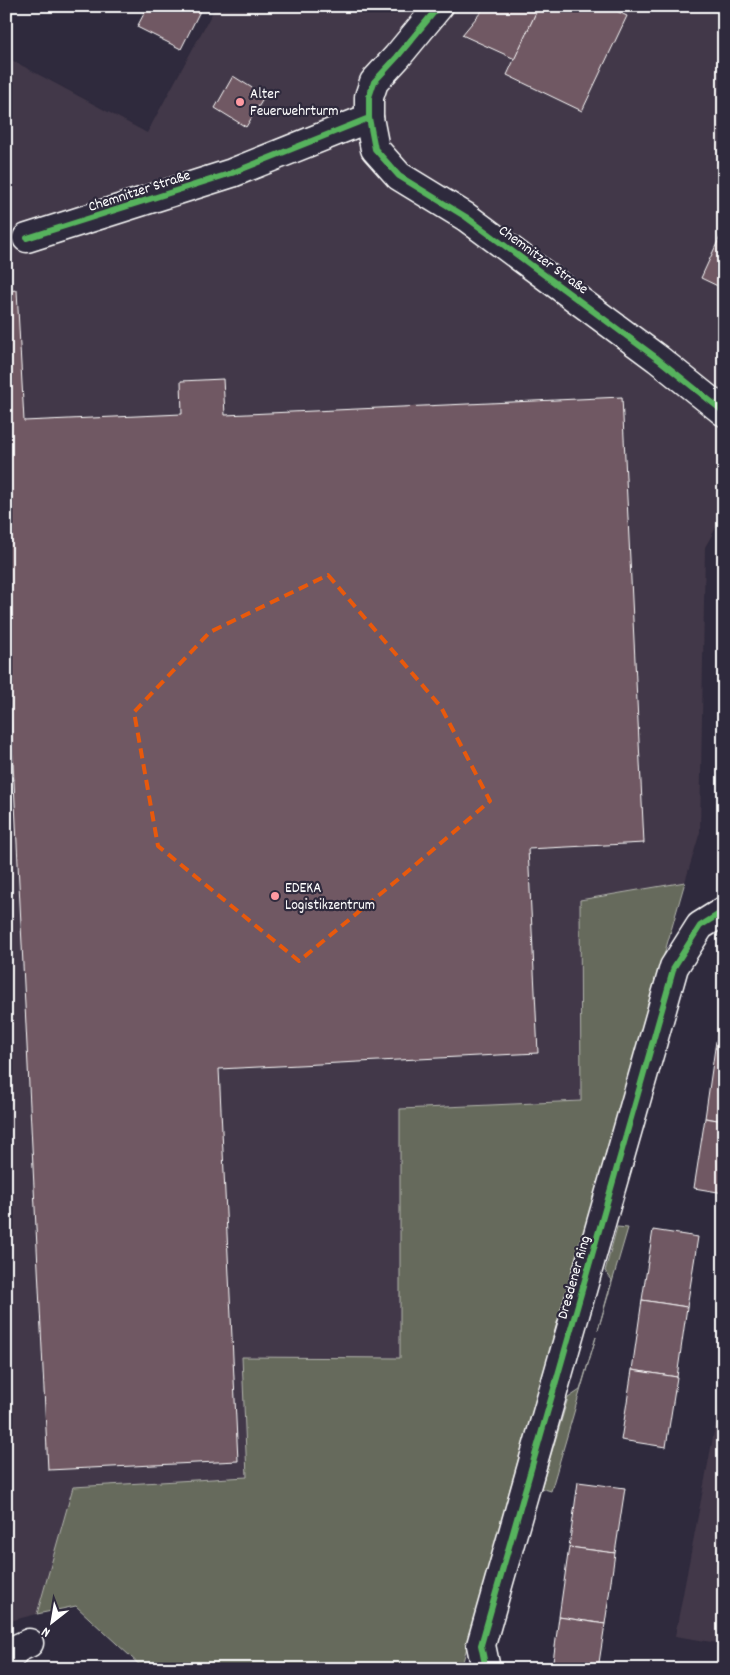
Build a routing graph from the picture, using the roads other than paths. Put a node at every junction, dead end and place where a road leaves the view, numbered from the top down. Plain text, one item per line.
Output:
1 (439, 6) edge
2 (368, 118) junction
3 (26, 238) dead end
4 (724, 412) edge
5 (724, 911) edge
6 (29, 1643) dead end
7 (6, 1663) edge
8 (486, 1669) edge

1 - 2 street, Chemnitzer Straße
2 - 3 street, Chemnitzer Straße
2 - 4 street, Chemnitzer Straße
5 - 8 street, Dresdener Ring
6 - 7 street

